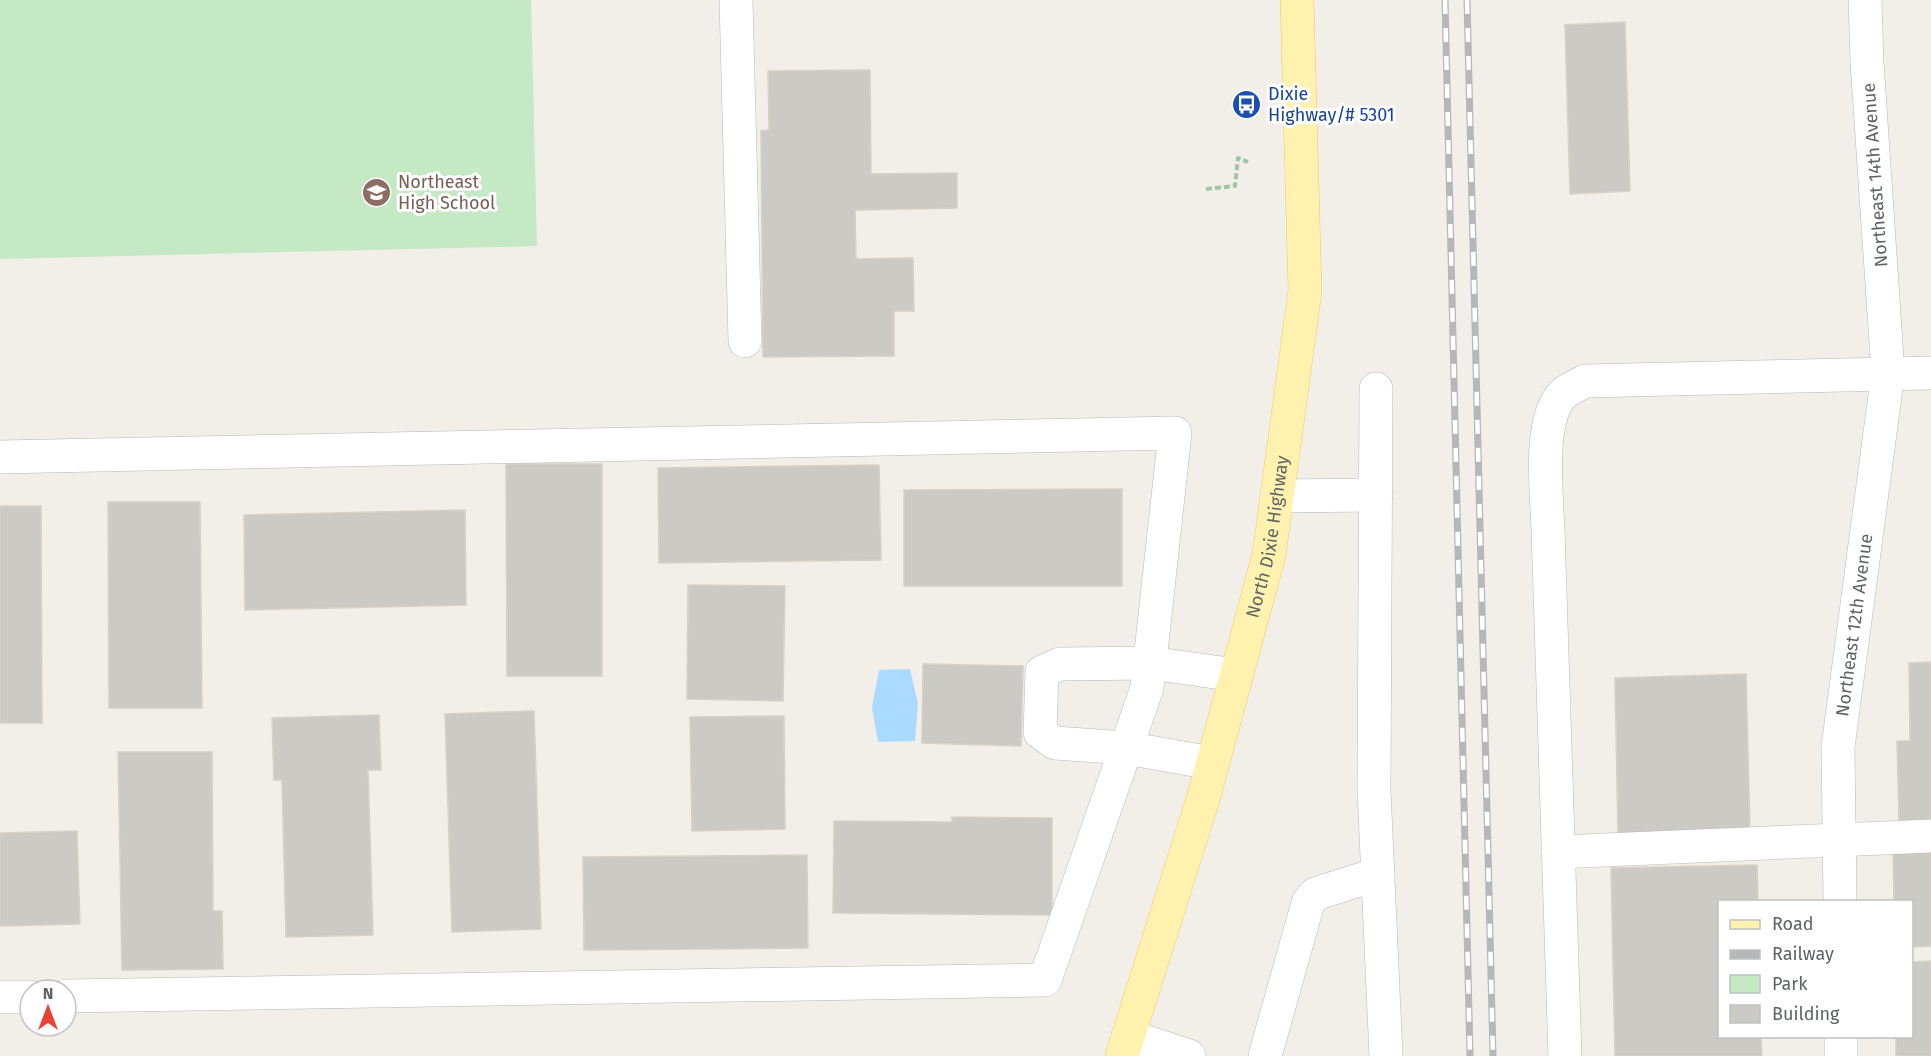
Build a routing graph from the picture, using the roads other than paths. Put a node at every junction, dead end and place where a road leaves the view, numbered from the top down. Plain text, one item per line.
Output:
1 (736, 0) edge
2 (1297, 0) edge
3 (1865, 0) edge
4 (745, 341) dead end
5 (1887, 361) junction
6 (1931, 373) edge
7 (1376, 389) dead end
8 (0, 458) edge
9 (1376, 495) junction
10 (1277, 496) junction
11 (1150, 663) junction
12 (1236, 675) junction
13 (1126, 748) junction
14 (1212, 763) junction
15 (1931, 836) edge
16 (1839, 839) junction
17 (1558, 852) junction
18 (1378, 874) junction
19 (1840, 900) edge
20 (78, 996) edge
21 (0, 997) edge
22 (18, 997) edge
23 (1841, 1038) edge
24 (1125, 1046) edge
25 (1189, 1056) edge
26 (1265, 1056) edge
27 (1386, 1056) edge
28 (1565, 1056) edge
29 (1841, 1056) edge

1 - 4 street
2 - 10 main road, North Dixie Highway
3 - 5 street, Northeast 14th Avenue
5 - 6 street
5 - 16 street, Northeast 12th Avenue
5 - 17 street
7 - 9 street
8 - 11 street
9 - 10 street
9 - 18 street
10 - 12 main road, North Dixie Highway
11 - 12 street
11 - 13 street
11 - 13 street
12 - 14 main road, North Dixie Highway
13 - 14 street
13 - 20 street
14 - 24 main road, North Dixie Highway
15 - 16 street
16 - 17 street
16 - 19 street, Northeast 12th Avenue
17 - 28 street
18 - 26 street
18 - 27 street
21 - 22 street
23 - 29 street
24 - 25 street

